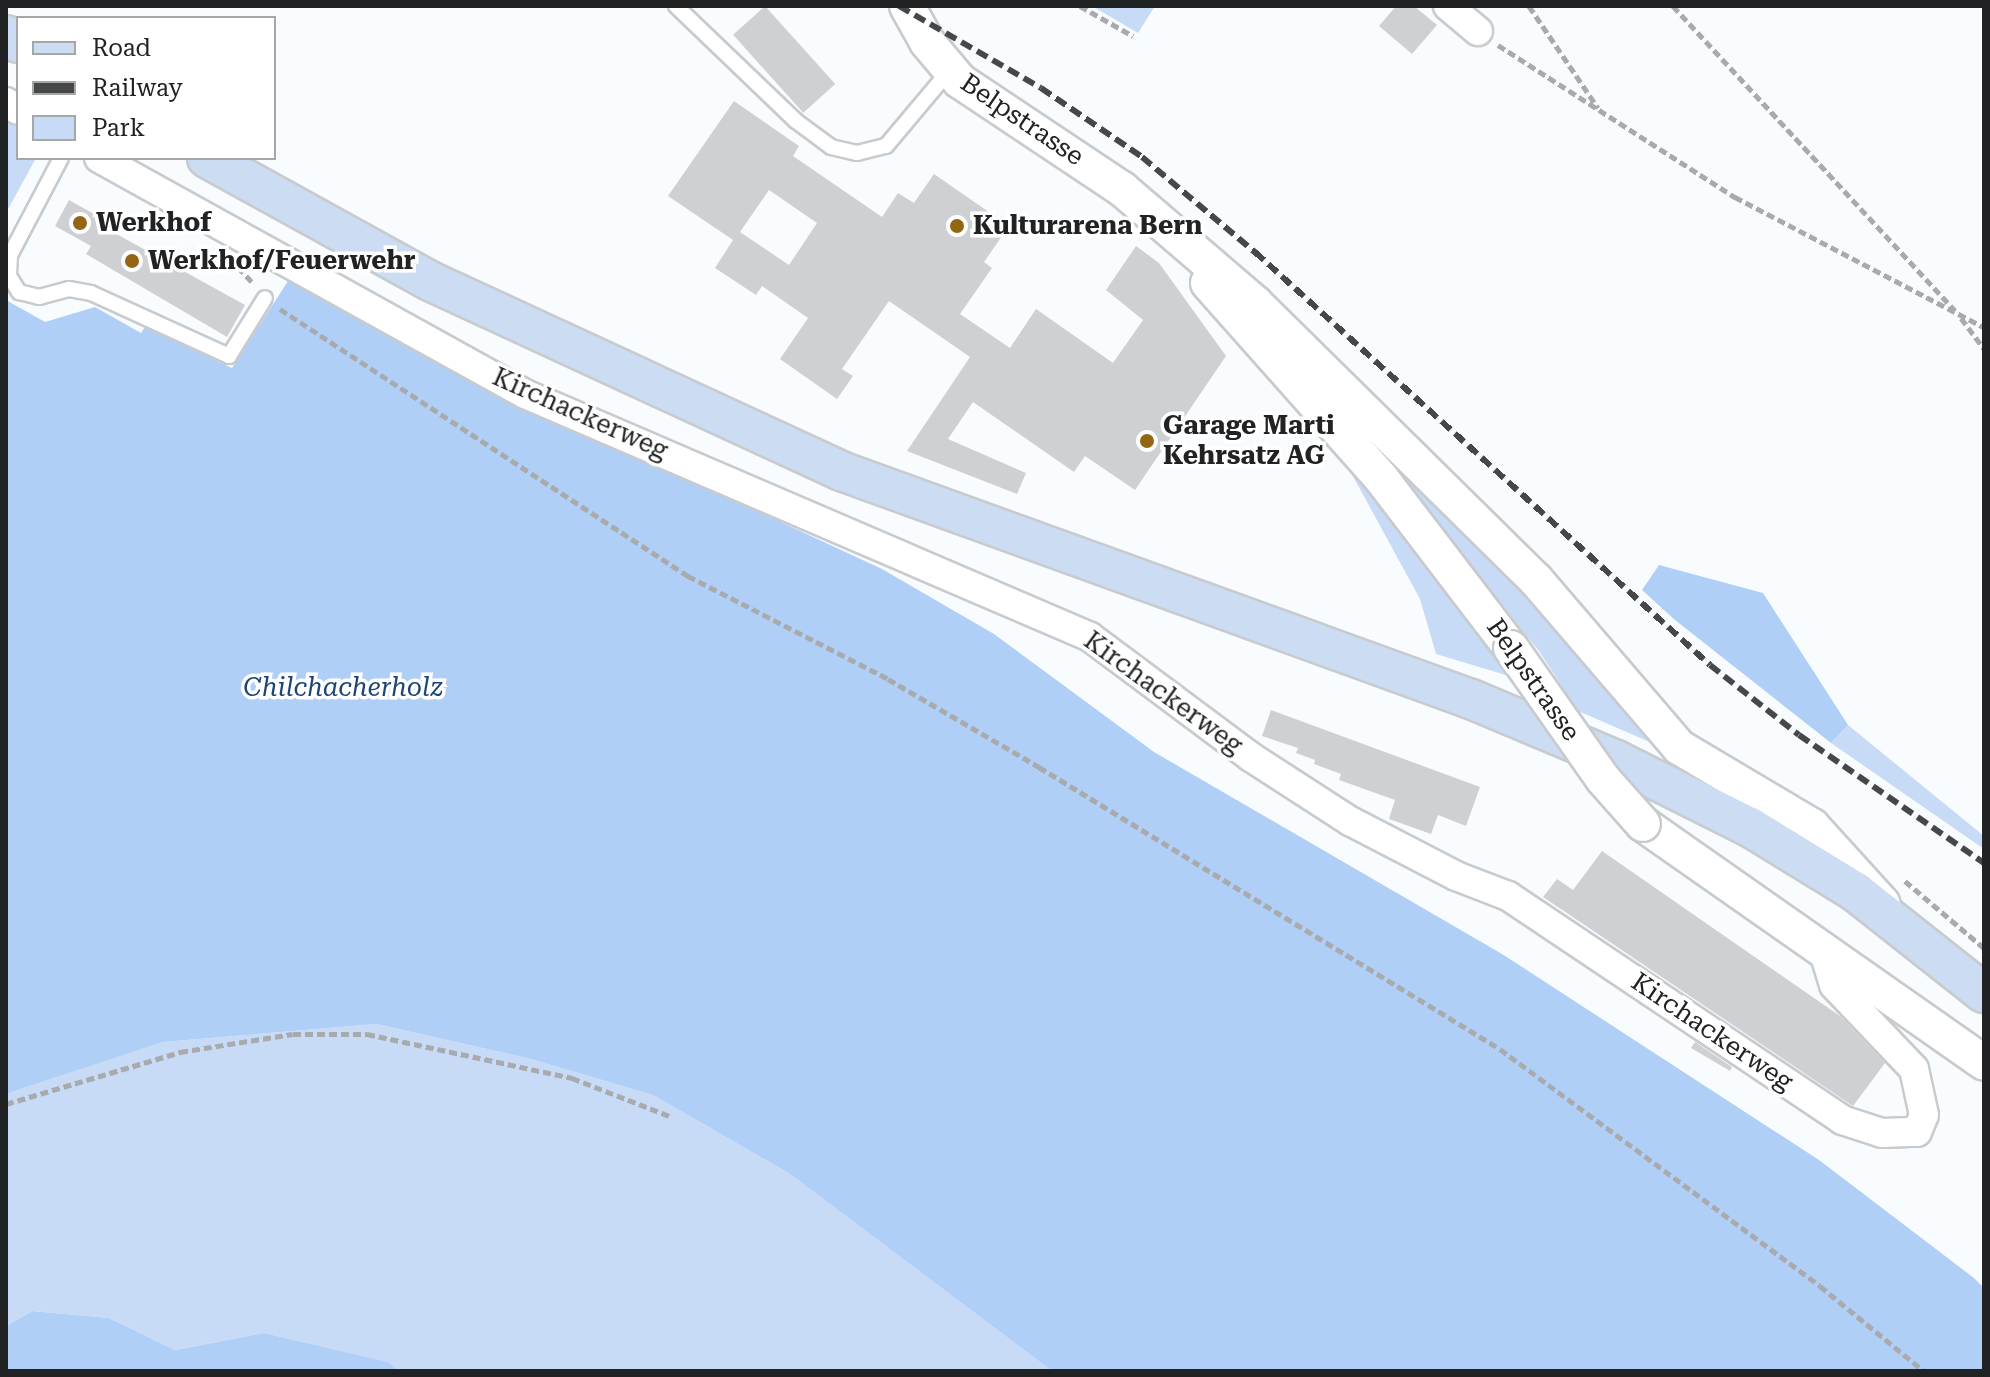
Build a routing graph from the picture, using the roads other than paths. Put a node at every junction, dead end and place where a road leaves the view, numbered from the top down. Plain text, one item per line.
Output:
1 (676, 6) edge
2 (907, 6) edge
3 (1448, 6) edge
4 (1478, 31) road end
5 (949, 71) junction
6 (60, 160) edge
7 (103, 160) edge
8 (211, 160) edge
9 (1156, 216) junction
10 (265, 298) road end
11 (1904, 928) junction
12 (1824, 952) junction
13 (1984, 993) edge
14 (1984, 1063) edge

1 - 5 lane
2 - 5 street, Belpstrasse
3 - 4 street
5 - 9 street, Belpstrasse
6 - 10 lane
7 - 12 street, Kirchackerweg
8 - 11 main road
9 - 11 street, Belpstrasse
9 - 12 street, Belpstrasse, bridge
11 - 13 main road
12 - 14 street, Belpstrasse

